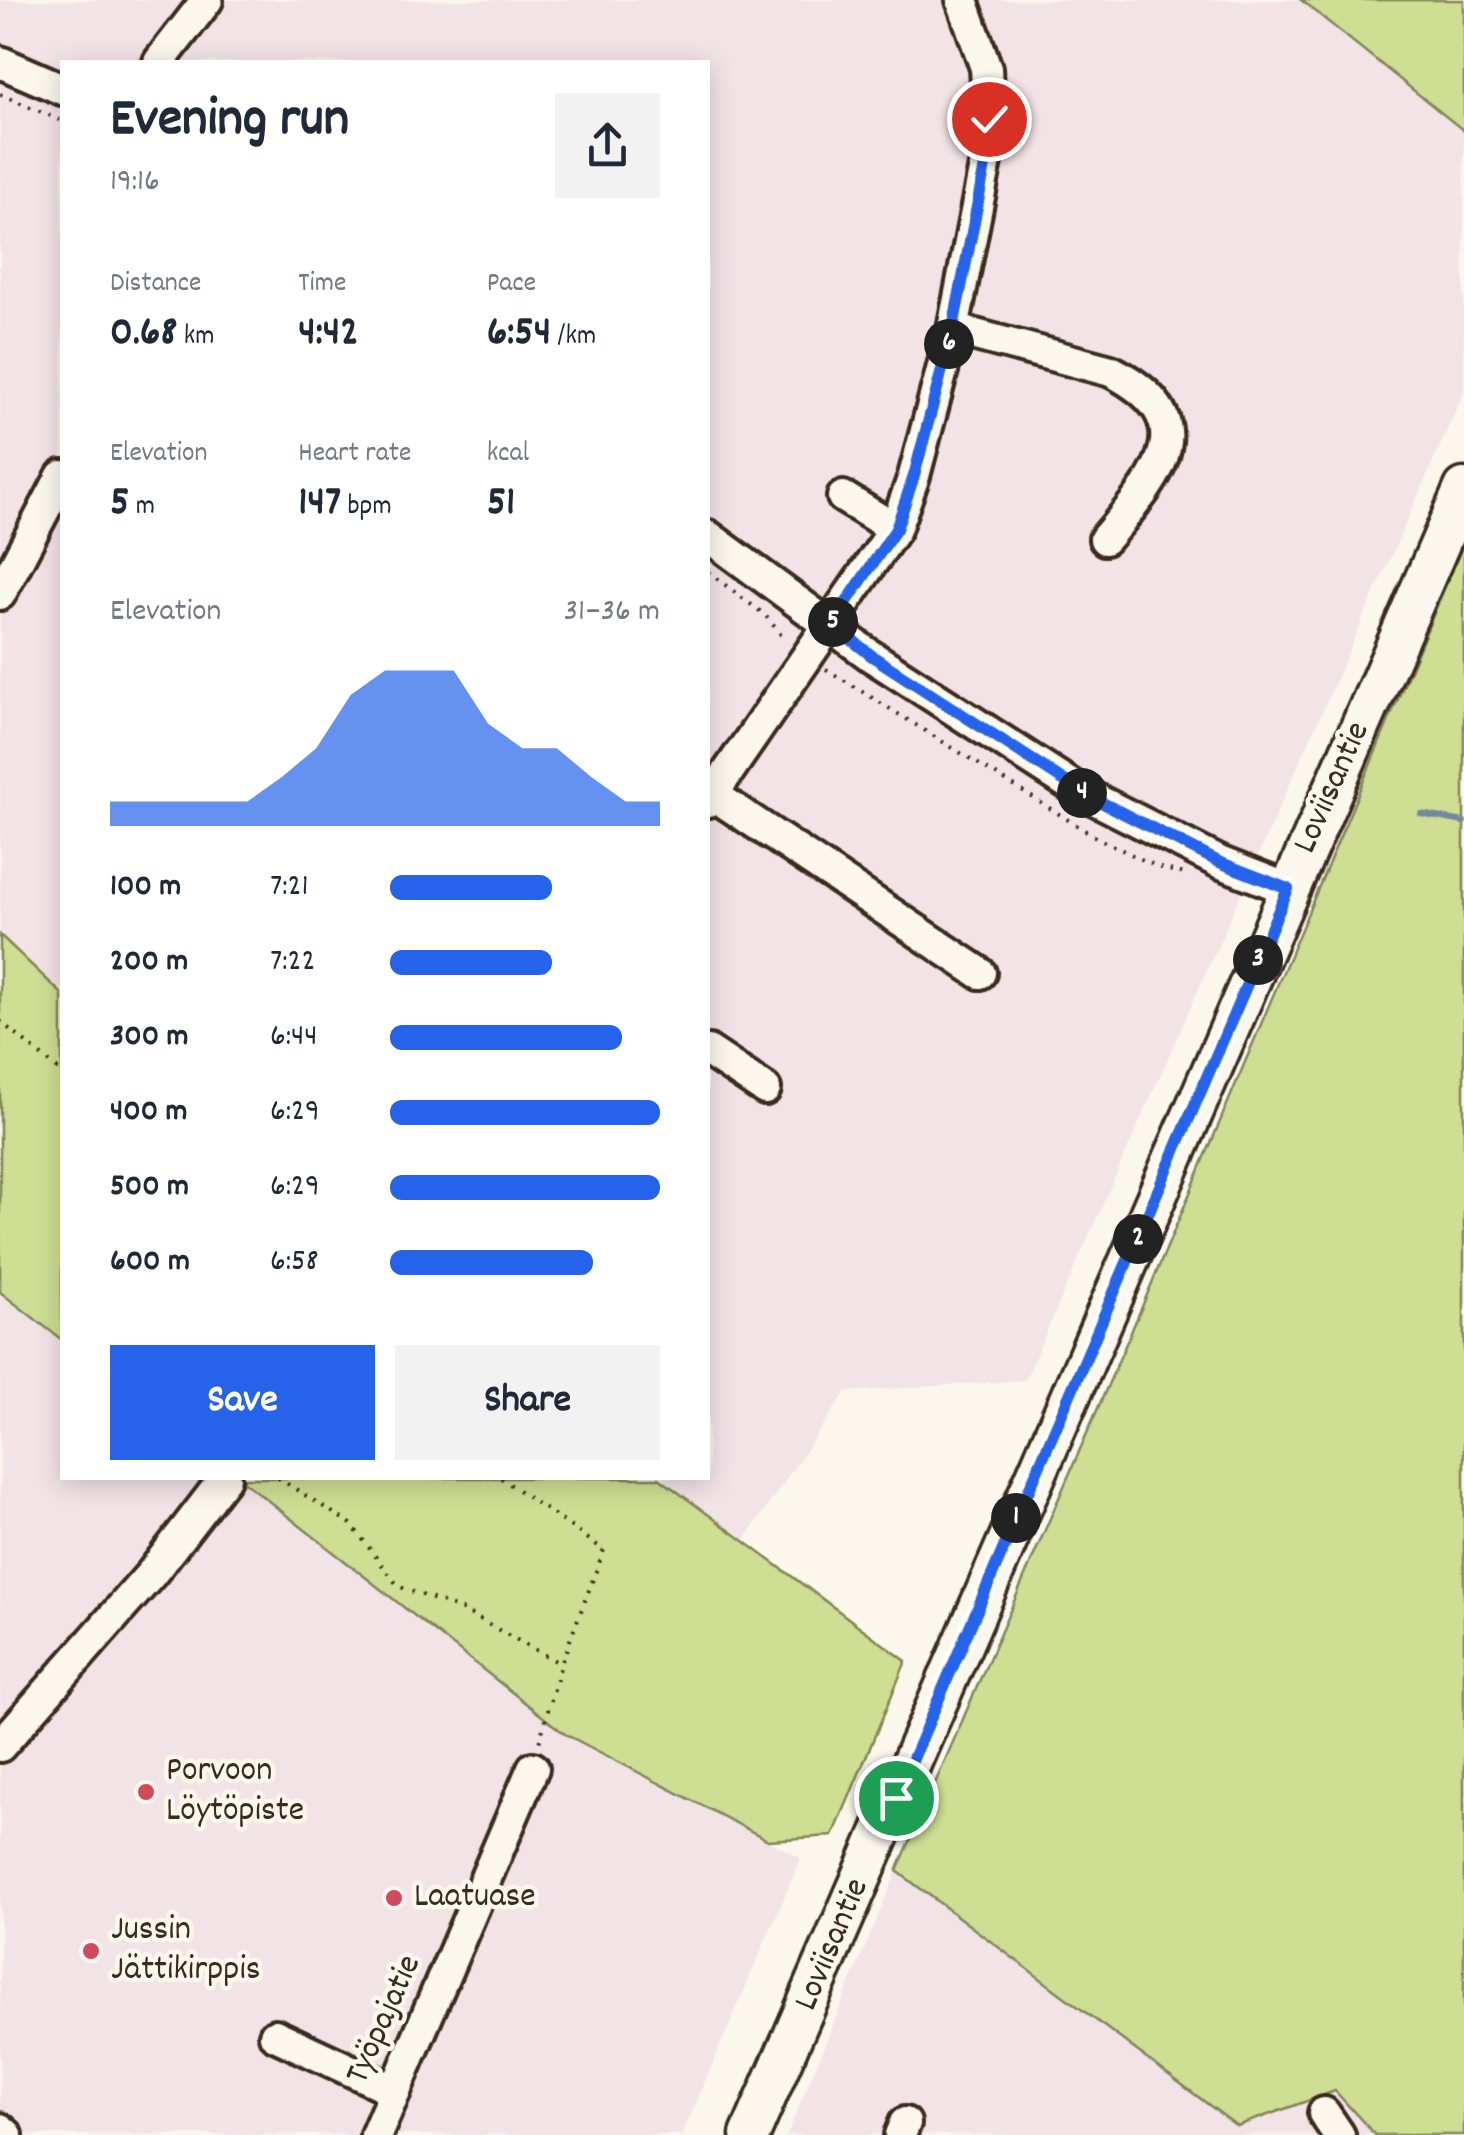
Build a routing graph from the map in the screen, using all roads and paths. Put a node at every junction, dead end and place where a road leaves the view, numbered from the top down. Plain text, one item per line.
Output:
1 (207, 0) edge
2 (962, 0) edge
3 (161, 60) edge
4 (0, 62) edge
5 (60, 87) edge
6 (0, 94) edge
7 (60, 120) edge
8 (953, 328) junction
9 (60, 480) edge
10 (1464, 488) edge
11 (844, 497) dead end
12 (896, 529) junction
13 (710, 537) edge
14 (1105, 539) dead end
15 (710, 574) edge
16 (0, 594) edge
17 (832, 624) junction
18 (807, 658) junction
19 (710, 797) edge
20 (1219, 862) junction
21 (1288, 889) junction
22 (980, 972) dead end
23 (0, 1020) edge
24 (710, 1051) edge
25 (60, 1071) edge
26 (766, 1089) dead end
27 (223, 1480) edge
28 (281, 1480) edge
29 (504, 1480) edge
30 (561, 1664) junction
31 (0, 1746) edge
32 (533, 1768) joint
33 (275, 2034) dead end
34 (395, 2092) junction
35 (0, 2129) edge
36 (7, 2135) edge
37 (376, 2135) edge
38 (750, 2135) edge

1 - 3 street
2 - 8 street
4 - 5 street
6 - 7 path
8 - 12 street
8 - 14 street
9 - 16 street
10 - 21 main road, Loviisantie
11 - 12 street
12 - 17 street
13 - 17 street
15 - 18 path
17 - 18 street
17 - 20 street
18 - 19 street
18 - 20 path
19 - 22 street
20 - 21 street
21 - 38 main road, Loviisantie
23 - 25 path
24 - 26 street
27 - 31 street
28 - 30 path
29 - 30 path
30 - 32 path
32 - 34 street, Työpajatie
33 - 34 street
34 - 37 street, Työpajatie
35 - 36 street

